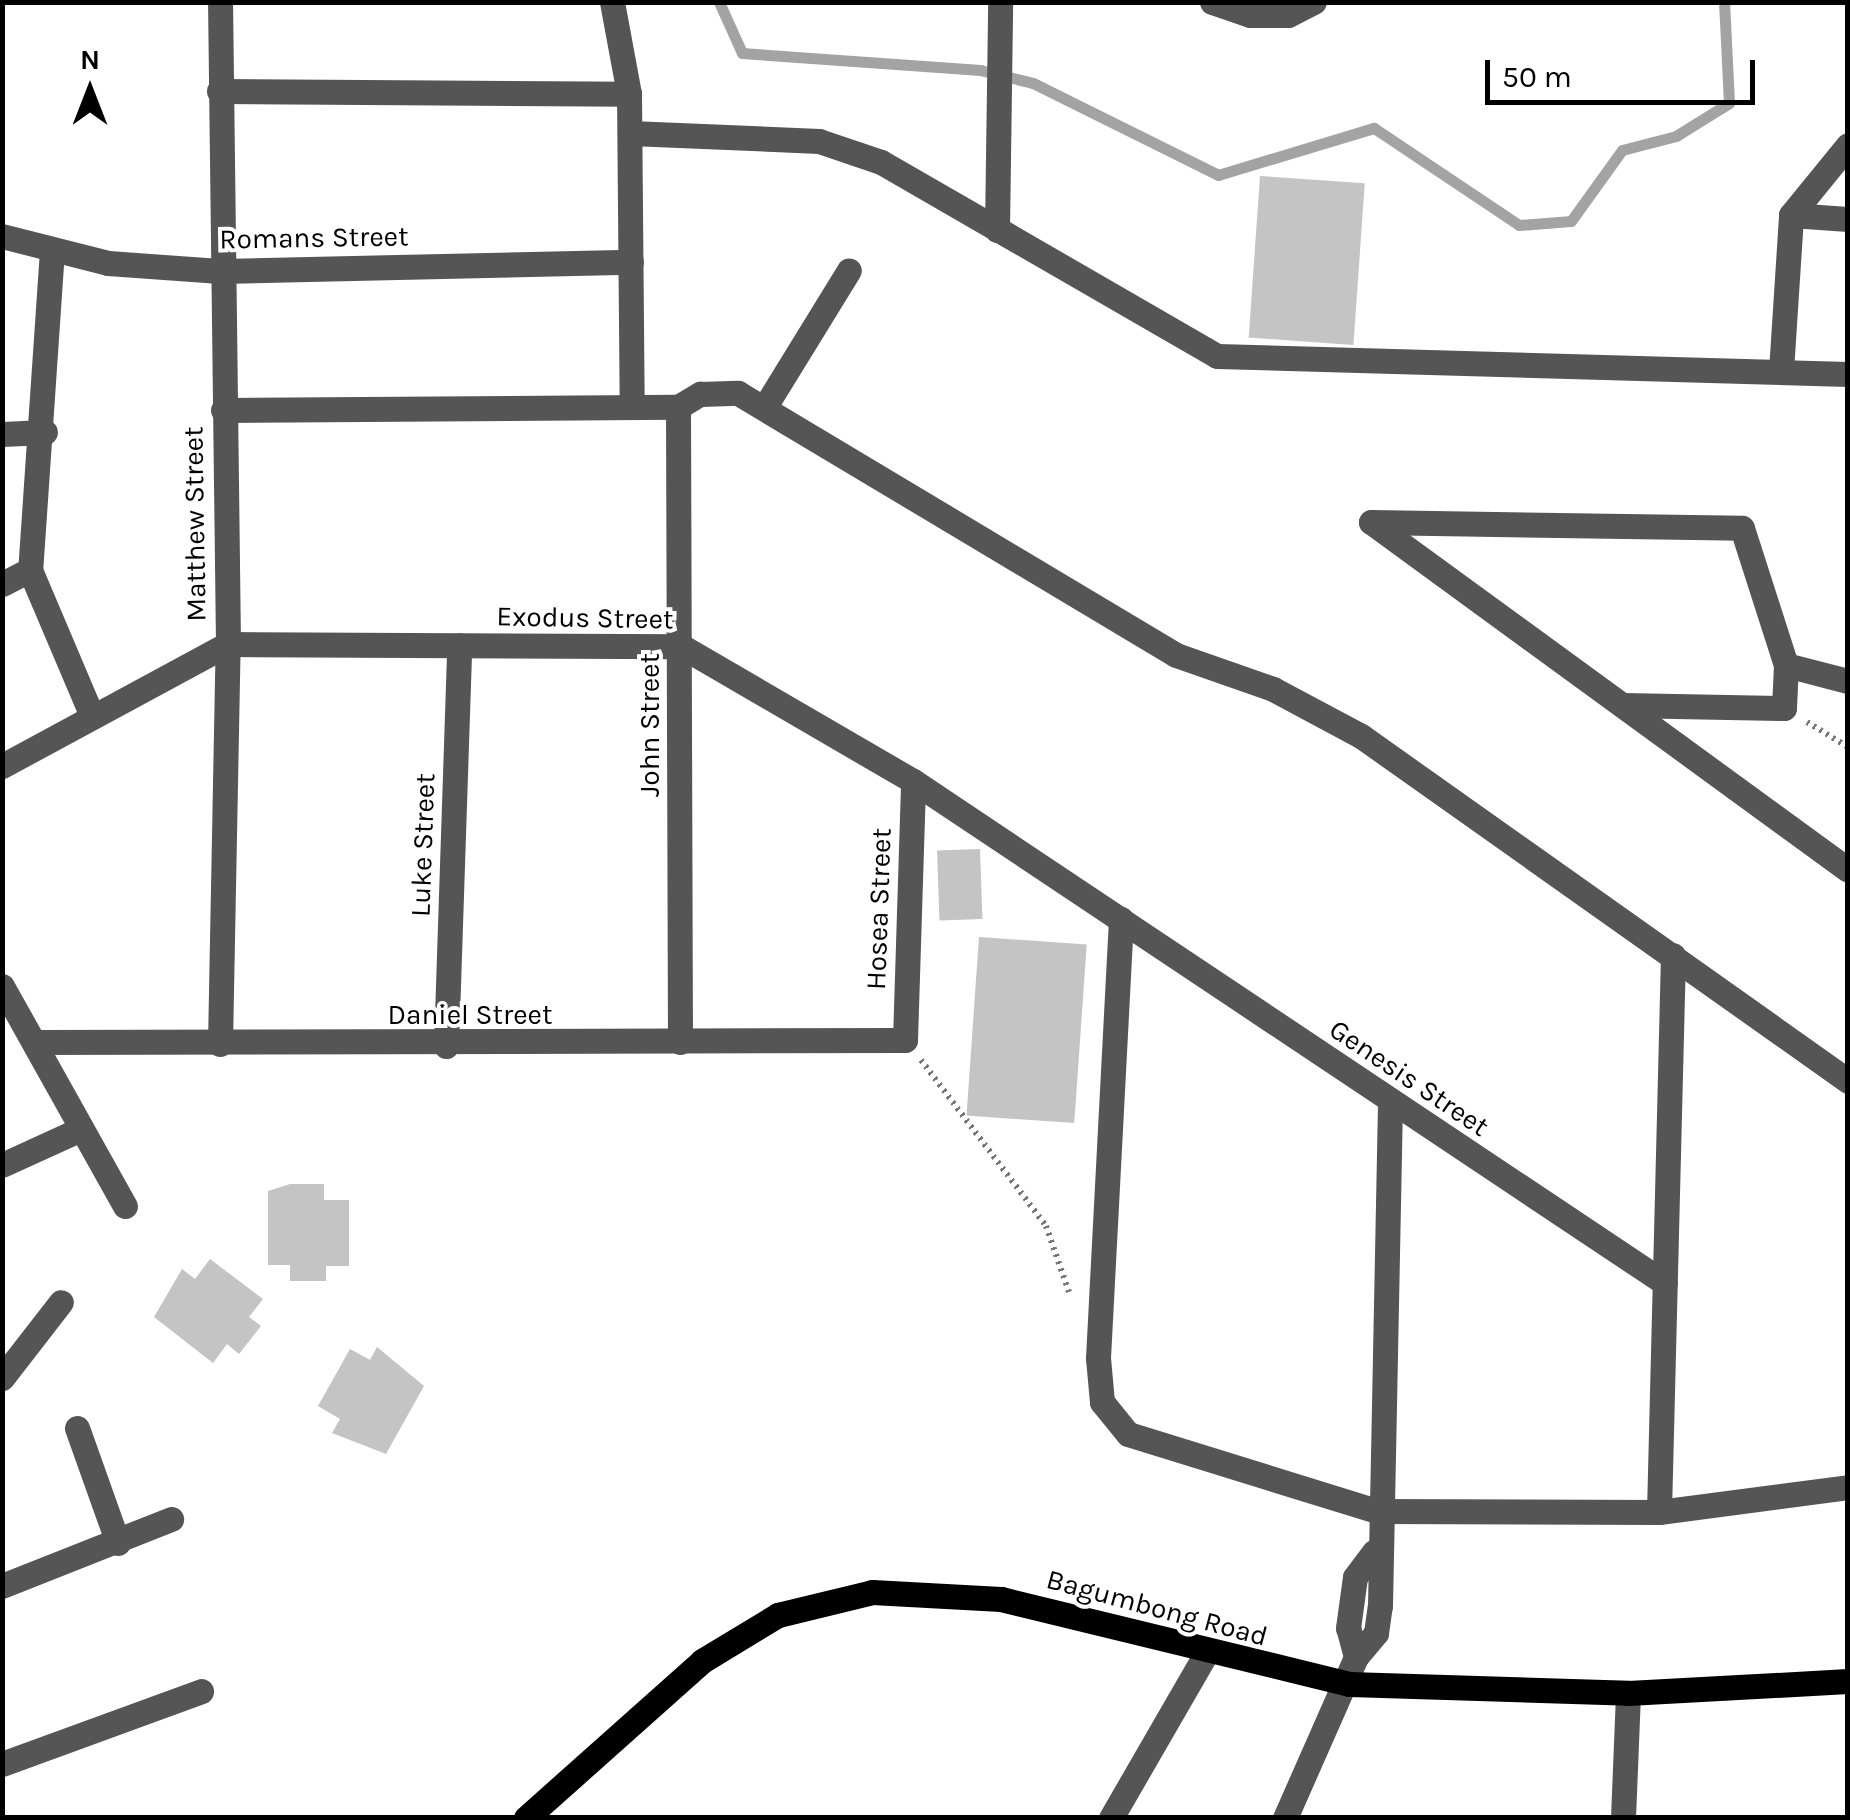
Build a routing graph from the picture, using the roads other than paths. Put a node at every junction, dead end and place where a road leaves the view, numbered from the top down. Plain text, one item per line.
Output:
1 (220, 2) edge
2 (612, 2) edge
3 (1000, 2) edge
4 (1212, 2) edge
5 (1314, 2) edge
6 (219, 91) junction
7 (629, 94) junction
8 (630, 134) junction
9 (1848, 146) edge
10 (1791, 215) junction
11 (1848, 218) edge
12 (997, 230) junction
13 (2, 236) edge
14 (52, 250) junction
15 (631, 262) junction
16 (848, 270) dead end
17 (220, 271) junction
18 (1781, 371) junction
19 (1848, 374) edge
20 (766, 405) junction
21 (632, 407) junction
22 (678, 407) junction
23 (222, 410) junction
24 (45, 432) junction
25 (2, 434) edge
26 (30, 570) junction
27 (2, 584) edge
28 (228, 644) junction
29 (460, 646) junction
30 (680, 646) junction
31 (1786, 665) junction
32 (1848, 681) edge
33 (1623, 705) junction
34 (91, 714) junction
35 (2, 766) edge
36 (913, 781) junction
37 (1848, 870) edge
38 (1122, 919) junction
39 (1673, 955) junction
40 (2, 986) edge
41 (904, 1040) joint
42 (36, 1042) junction
43 (680, 1042) junction
44 (220, 1044) junction
45 (446, 1046) junction
46 (1848, 1081) edge
47 (1390, 1102) junction
48 (82, 1128) junction
49 (2, 1166) edge
50 (125, 1206) dead end
51 (1664, 1283) junction
52 (61, 1302) dead end
53 (2, 1378) edge
54 (77, 1428) dead end
55 (1848, 1488) edge
56 (1376, 1511) junction
57 (1659, 1512) junction
58 (171, 1519) dead end
59 (118, 1543) junction
60 (2, 1586) edge
61 (1207, 1652) junction
62 (1848, 1681) edge
63 (1349, 1684) junction
64 (201, 1691) dead end
65 (1628, 1693) junction
66 (2, 1764) edge
67 (526, 1818) edge
68 (1111, 1818) edge
69 (1286, 1818) edge
70 (1623, 1818) edge

1 - 6 street, Matthew Street
2 - 7 street
3 - 12 street
4 - 5 street
6 - 7 street
6 - 17 street, Matthew Street
7 - 8 street
8 - 12 street
8 - 15 street
9 - 10 street
10 - 11 street
10 - 18 street
12 - 18 street
13 - 14 street, Romans Street
14 - 17 street, Romans Street
14 - 24 street
15 - 17 street, Romans Street
15 - 21 street
16 - 20 street
17 - 23 street, Matthew Street
18 - 19 street
20 - 22 street
20 - 39 street
21 - 22 street
21 - 23 street
22 - 30 street, John Street
23 - 28 street, Matthew Street
24 - 25 street
24 - 26 street
26 - 27 street
26 - 34 street
28 - 29 street, Exodus Street
28 - 34 street, Exodus Street
28 - 44 street, Matthew Street
29 - 30 street, Exodus Street
29 - 45 street, Luke Street
30 - 36 street, Exodus Street
30 - 43 street, John Street
31 - 32 street
31 - 33 street
31 - 33 street
33 - 37 street
34 - 35 street, Exodus Street
36 - 38 street, Exodus Street
36 - 41 street, Hosea Street
38 - 47 street, Genesis Street
38 - 56 street
39 - 46 street
39 - 51 street
40 - 42 street
41 - 43 street, Daniel Street
42 - 44 street, Daniel Street
42 - 48 street
43 - 45 street, Daniel Street
44 - 45 street, Daniel Street
47 - 51 street, Genesis Street
47 - 56 street
48 - 49 street
48 - 50 street
51 - 57 street
52 - 53 street
54 - 59 street
55 - 57 street
56 - 57 street
56 - 63 street
58 - 59 street
59 - 60 street
61 - 63 main road, Bagumbong Road
61 - 67 main road, Bagumbong Road
61 - 68 street
62 - 65 main road, Bagumbong Road
63 - 65 main road, Bagumbong Road
63 - 69 street
64 - 66 street
65 - 70 street

